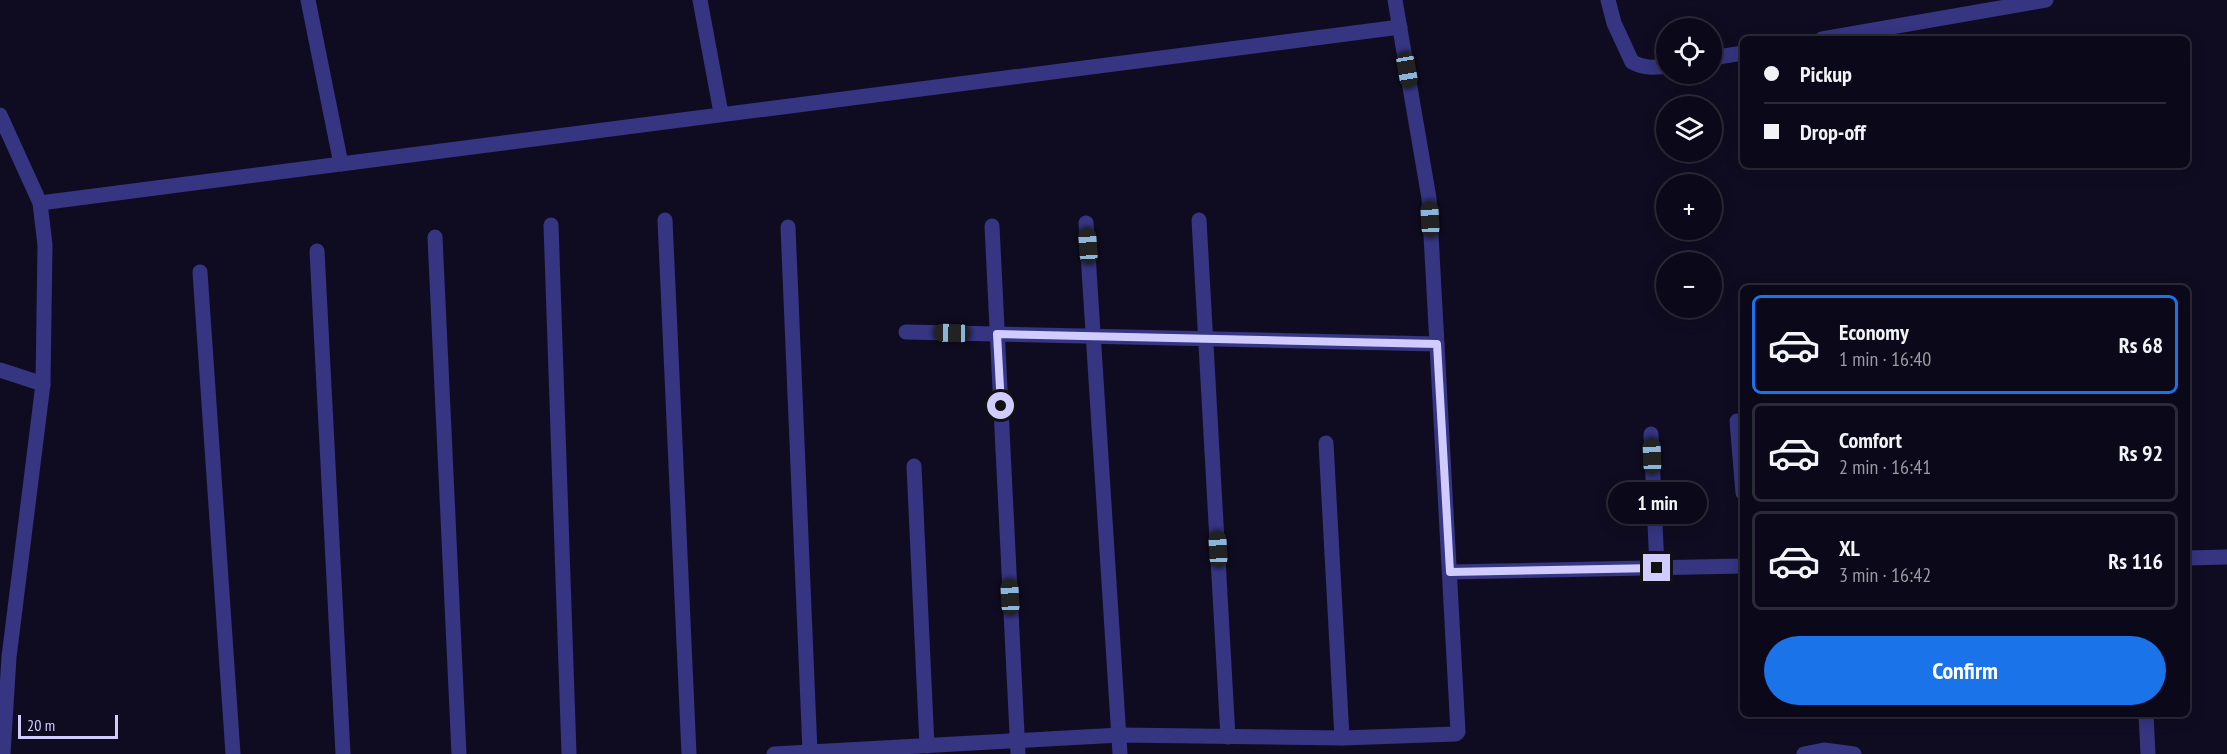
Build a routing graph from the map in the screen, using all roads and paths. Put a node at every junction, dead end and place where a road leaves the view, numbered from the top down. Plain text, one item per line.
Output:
1 (308, 0) edge
2 (700, 0) edge
3 (1395, 0) edge
4 (1608, 0) edge
5 (2046, 0) edge
6 (1400, 27) junction
7 (1839, 36) edge
8 (1740, 53) edge
9 (1722, 56) edge
10 (1656, 66) edge
11 (721, 113) junction
12 (0, 115) edge
13 (341, 164) junction
14 (40, 203) junction
15 (664, 220) dead end
16 (1199, 220) dead end
17 (1086, 223) dead end
18 (551, 225) dead end
19 (992, 226) dead end
20 (788, 227) dead end
21 (435, 237) dead end
22 (317, 250) dead end
23 (200, 272) dead end
24 (906, 332) dead end
25 (997, 334) junction
26 (1094, 336) junction
27 (1206, 339) junction
28 (1437, 344) junction
29 (0, 370) edge
30 (42, 384) junction
31 (1737, 421) dead end
32 (1651, 434) dead end
33 (1326, 443) dead end
34 (1740, 457) edge
35 (914, 466) dead end
36 (2227, 557) edge
37 (2190, 558) edge
38 (1740, 566) edge
39 (1657, 568) junction
40 (1450, 572) junction
41 (4, 655) edge
42 (2146, 717) edge
43 (1119, 735) junction
44 (1228, 737) junction
45 (1342, 738) junction
46 (927, 746) junction
47 (1018, 747) edge
48 (904, 750) edge
49 (810, 752) junction
50 (794, 753) edge
51 (3, 754) edge
52 (233, 754) edge
53 (343, 754) edge
54 (459, 754) edge
55 (568, 754) edge
56 (690, 754) edge
57 (774, 754) edge
58 (1120, 754) edge
59 (1804, 754) edge
60 (1854, 754) edge
61 (2148, 754) edge

1 - 13 street
2 - 11 street
3 - 6 street
4 - 10 street
5 - 7 street
6 - 11 street
6 - 28 street
8 - 9 street
11 - 13 street
12 - 14 street
13 - 14 street
14 - 30 street
15 - 56 street
16 - 27 street
17 - 26 street
18 - 55 street
19 - 25 street
20 - 49 street
21 - 54 street
22 - 53 street
23 - 52 street
24 - 25 street
25 - 26 street
25 - 47 street
26 - 27 street
26 - 43 street
27 - 28 street
27 - 44 street
28 - 40 street
29 - 30 street
30 - 41 street
31 - 34 street
32 - 39 street
33 - 45 street
35 - 46 street
36 - 37 street
38 - 39 street
39 - 40 street
40 - 45 street
41 - 51 street
42 - 61 street
43 - 44 street
43 - 47 street
43 - 58 street
44 - 45 street
46 - 47 street
46 - 48 street
48 - 49 street
49 - 50 street
50 - 57 street
59 - 60 street

